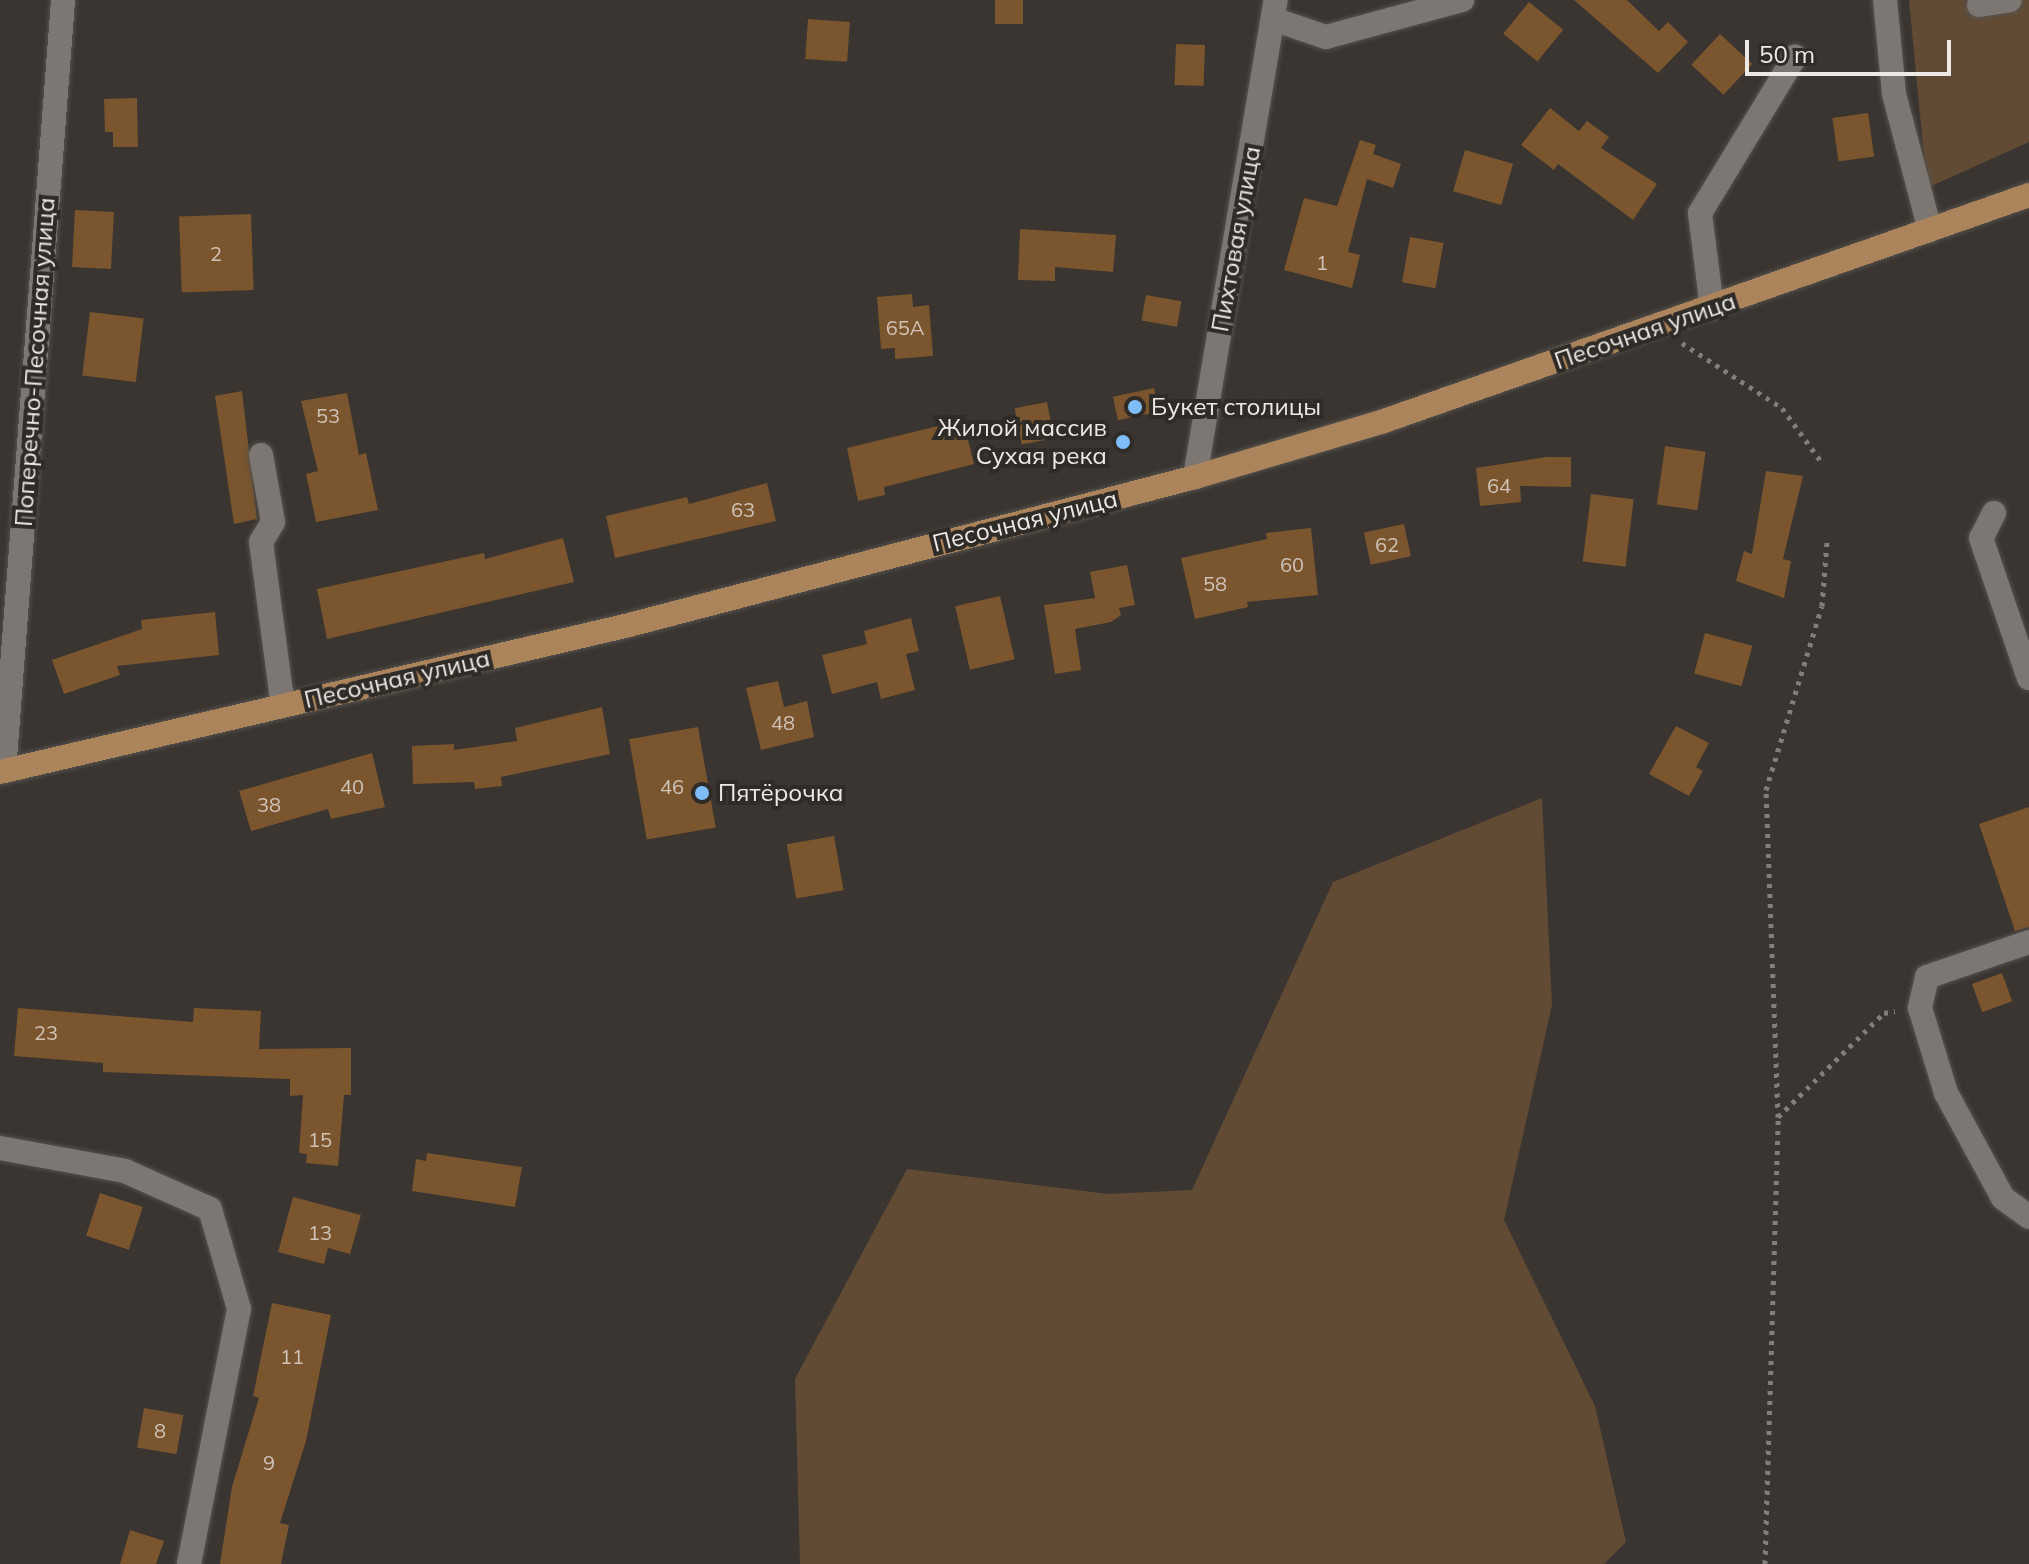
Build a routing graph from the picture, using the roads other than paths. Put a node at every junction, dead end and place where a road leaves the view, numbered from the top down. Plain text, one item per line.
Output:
1 (63, 0) edge
2 (1462, 0) edge
3 (1885, 0) edge
4 (2010, 0) edge
5 (1979, 5) dead end
6 (1275, 9) edge
7 (1795, 57) dead end
8 (2029, 195) edge
9 (1930, 230) junction
10 (1712, 308) junction
11 (261, 455) dead end
12 (1195, 477) junction
13 (1994, 513) dead end
14 (2029, 678) edge
15 (283, 706) junction
16 (2, 772) edge
17 (2029, 942) edge
18 (0, 1148) edge
19 (2029, 1217) edge
20 (189, 1564) edge

1 - 16 street, Поперечно-Песочная улица
2 - 6 street
3 - 9 street
4 - 5 street
6 - 12 street, Пихтовая улица
7 - 10 street
8 - 9 main road, Песочная улица
9 - 10 main road, Песочная улица
10 - 12 main road, Песочная улица
11 - 15 street
12 - 15 main road, Песочная улица
13 - 14 street
15 - 16 main road, Песочная улица
17 - 19 street
18 - 20 street

